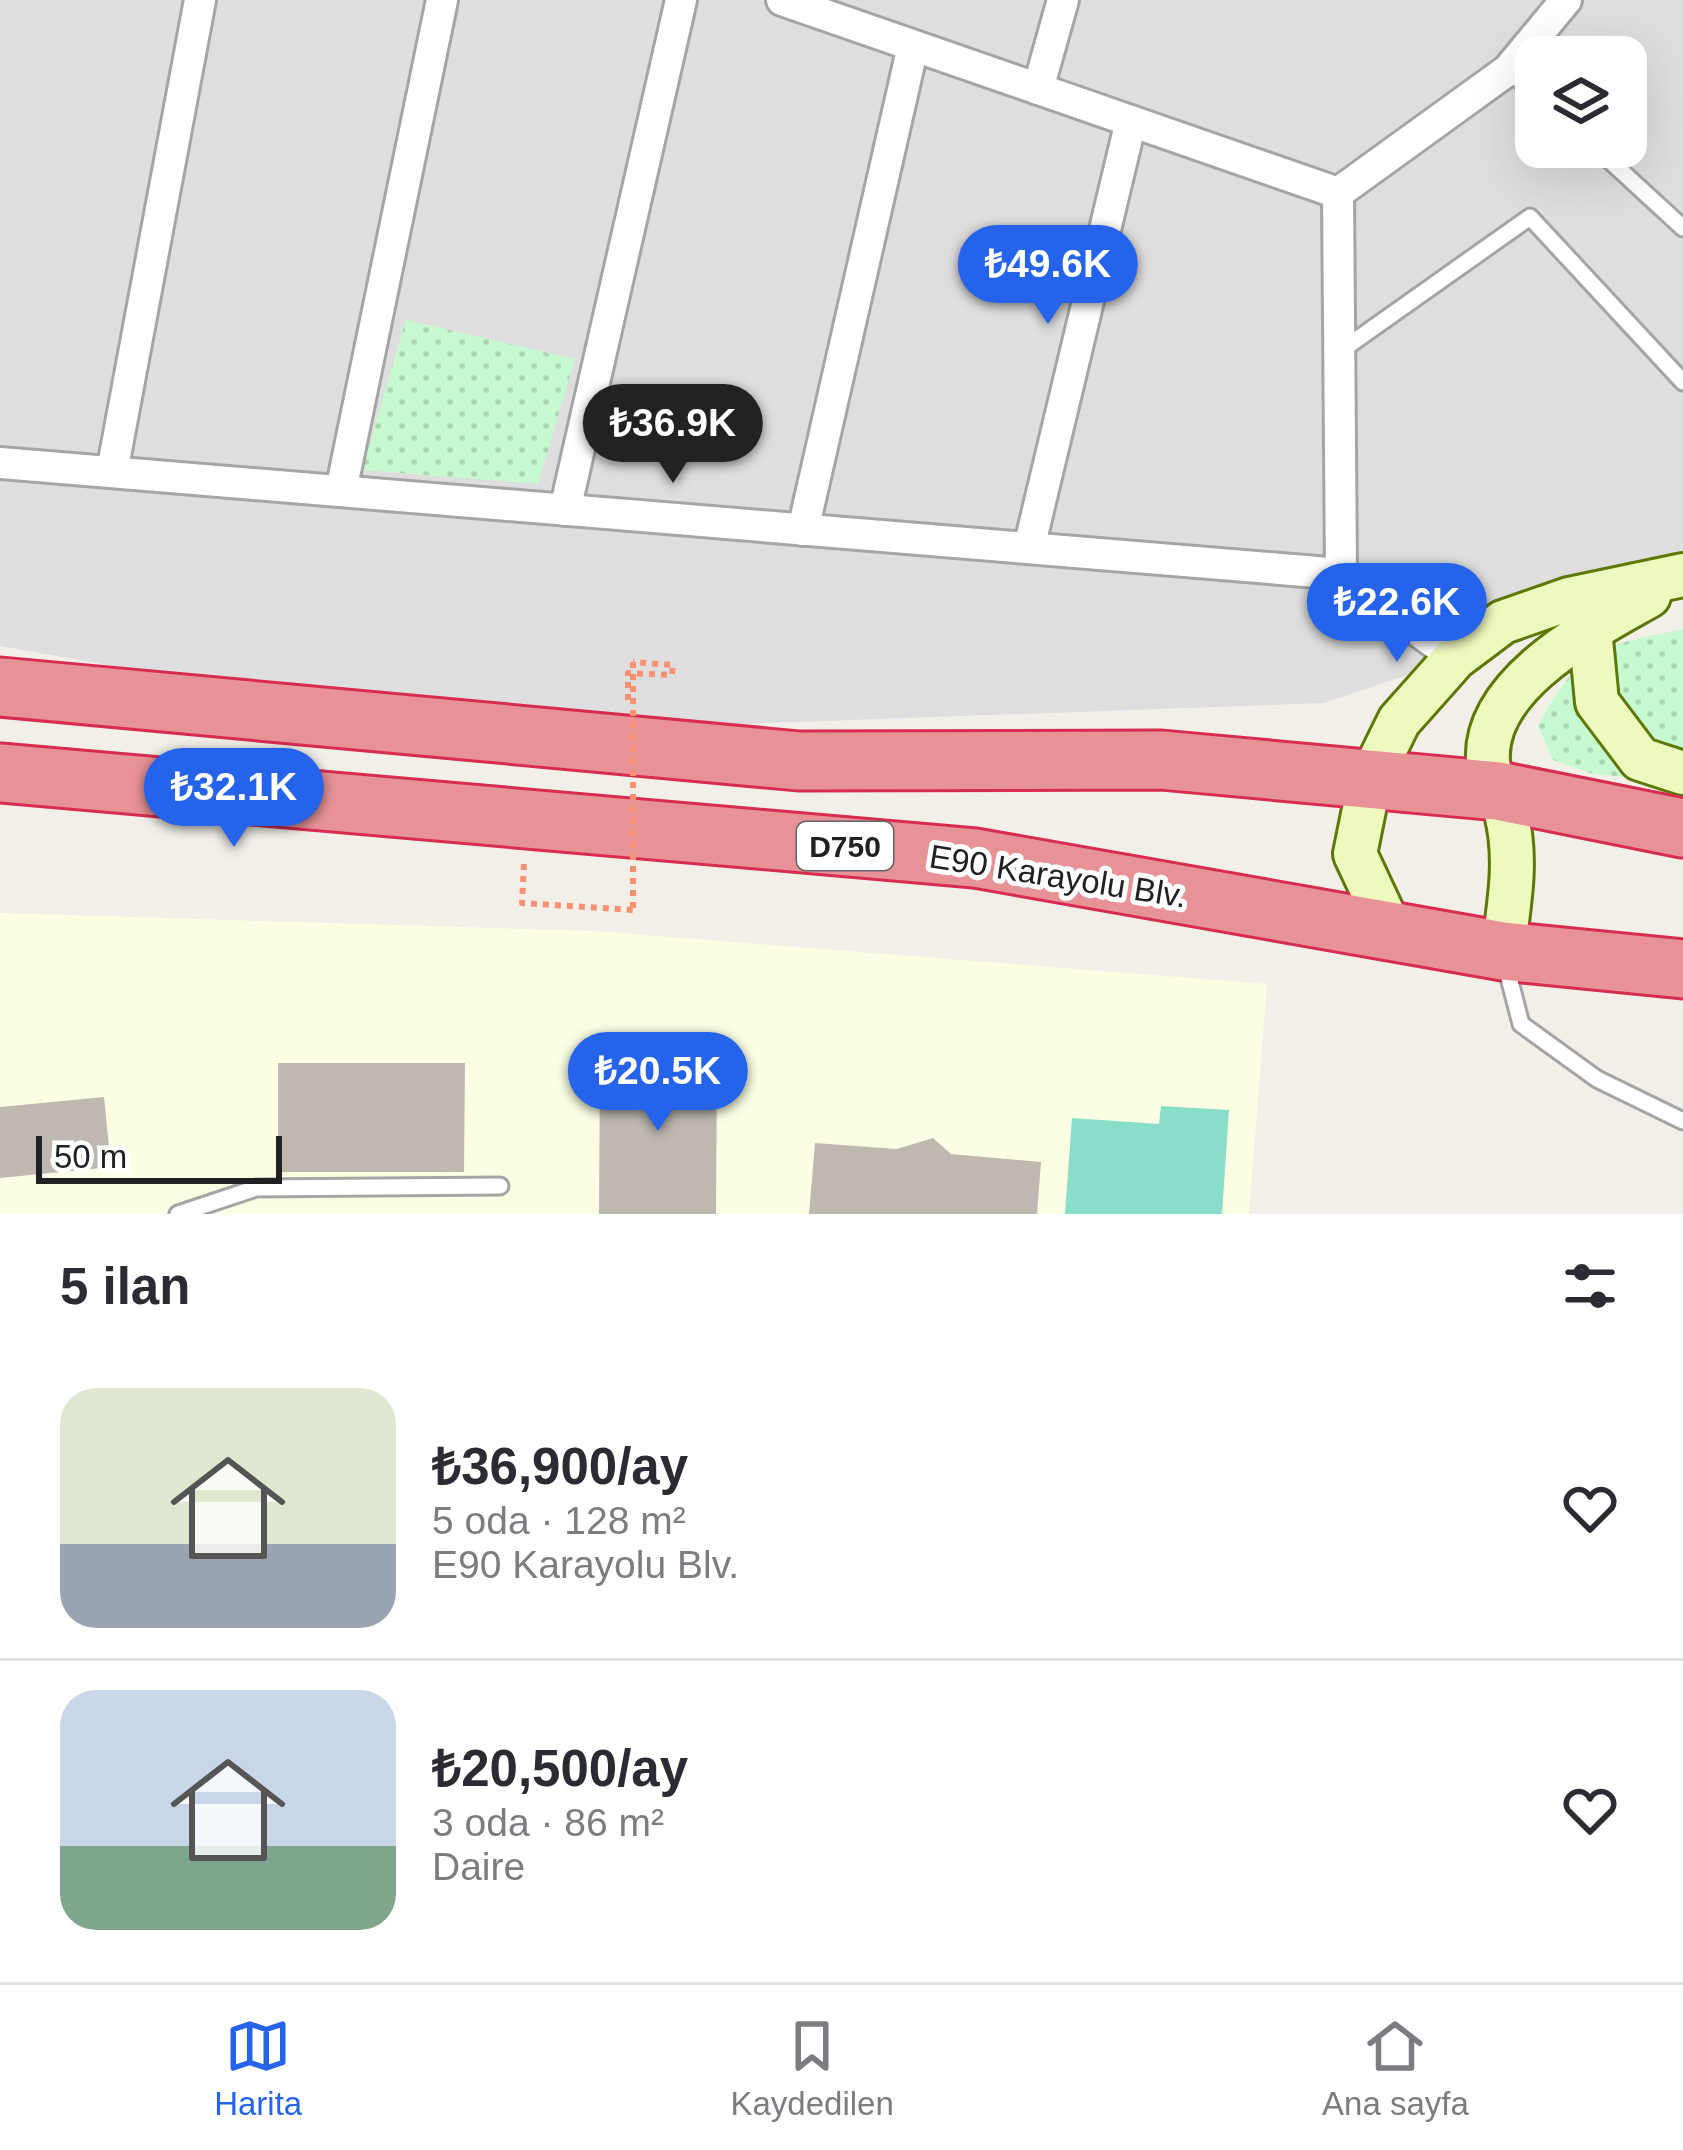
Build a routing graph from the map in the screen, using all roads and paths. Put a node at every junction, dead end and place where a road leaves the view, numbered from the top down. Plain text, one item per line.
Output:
1 (200, 0) edge
2 (442, 0) edge
3 (680, 0) edge
4 (782, 0) edge
5 (1063, 0) edge
6 (1565, 0) edge
7 (835, 8) edge
8 (913, 46) junction
9 (1508, 70) junction
10 (1515, 76) edge
11 (1038, 89) junction
12 (1131, 121) junction
13 (1617, 168) edge
14 (1338, 193) junction
15 (1683, 228) edge
16 (1340, 352) junction
17 (1683, 382) edge
18 (0, 463) edge
19 (112, 472) junction
20 (341, 491) junction
21 (565, 510) junction
22 (802, 530) junction
23 (1028, 548) junction
24 (1341, 574) junction
25 (1683, 576) edge
26 (1590, 629) junction
27 (1455, 658) junction
28 (628, 673) dead end
29 (0, 687) edge
30 (0, 773) edge
31 (1683, 773) edge
32 (1370, 780) junction
33 (1498, 790) junction
34 (0, 799) edge
35 (467, 814) junction
36 (1683, 828) edge
37 (523, 903) dead end
38 (1392, 933) junction
39 (1503, 951) junction
40 (1683, 969) edge
41 (1683, 1121) edge
42 (500, 1186) dead end
43 (178, 1214) edge

1 - 19 street
2 - 20 street
3 - 21 street
4 - 7 street
5 - 11 street
6 - 9 street
7 - 8 street
8 - 11 street
8 - 22 street
9 - 10 lane
9 - 14 street
11 - 12 street
12 - 14 street
12 - 23 street
13 - 15 lane
14 - 16 street
16 - 17 lane
16 - 24 street
18 - 19 street
19 - 20 street
20 - 21 street
21 - 22 street
22 - 23 street
23 - 24 street
24 - 27 street
25 - 26 street
25 - 27 street
26 - 31 street
26 - 33 street
27 - 32 street
28 - 37 path, bridge
29 - 32 highway
30 - 35 highway, E90 Karayolu Blv. / D750
32 - 33 highway
32 - 38 street
33 - 36 highway
33 - 39 street
34 - 35 street
35 - 38 highway, E90 Karayolu Blv. / D750
38 - 39 highway, E90 Karayolu Blv. / D750
39 - 40 highway, E90 Karayolu Blv. / D750
39 - 41 lane
42 - 43 lane

